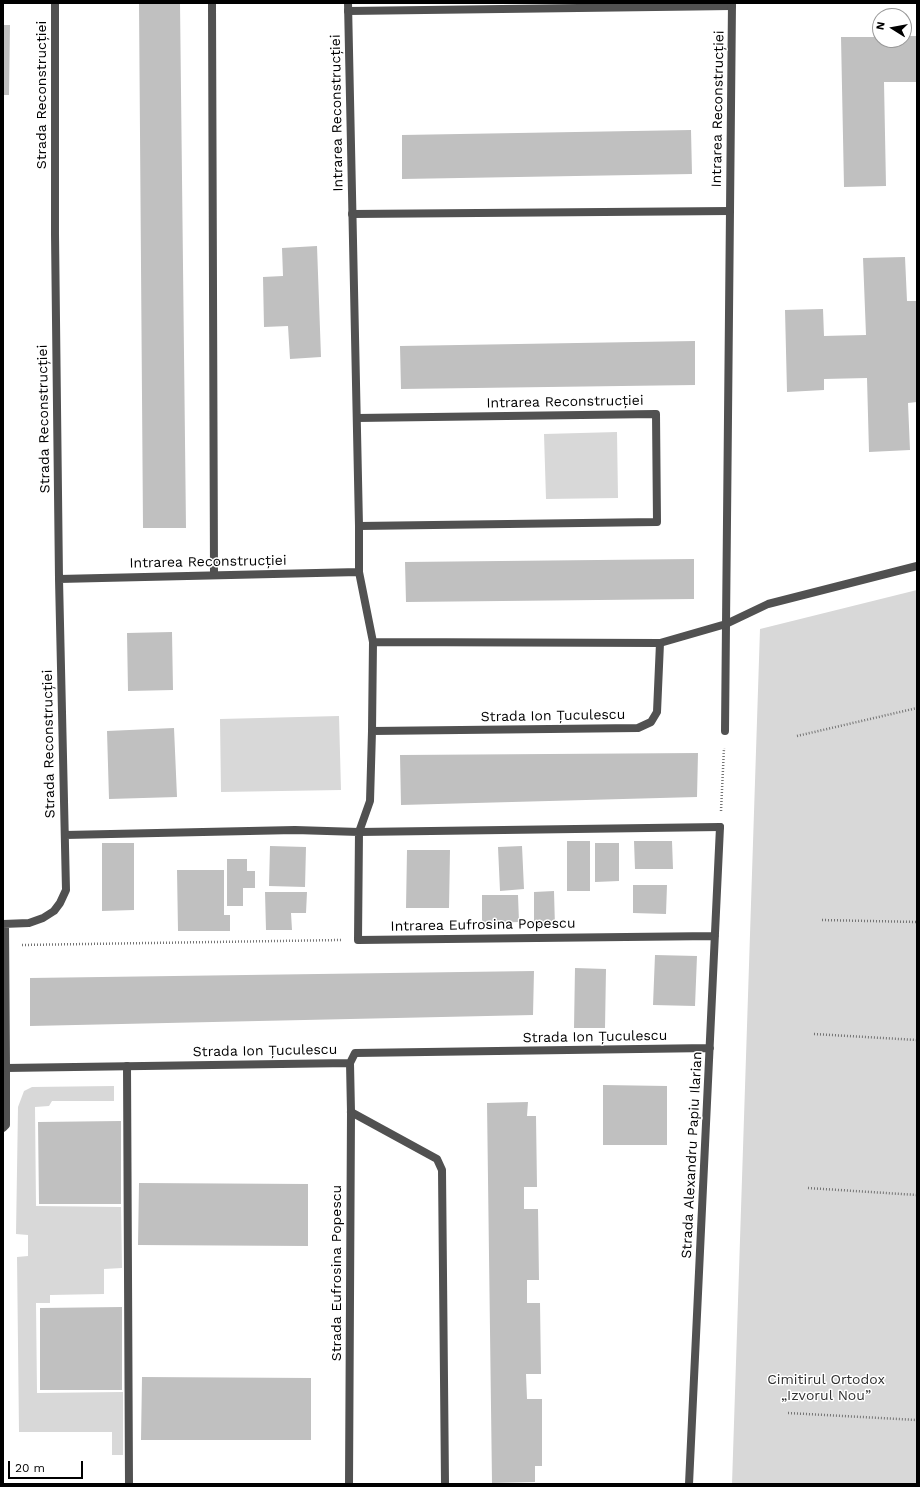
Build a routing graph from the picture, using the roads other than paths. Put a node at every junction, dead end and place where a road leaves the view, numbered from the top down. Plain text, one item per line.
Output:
1 (55, 3) edge
2 (212, 3) edge
3 (732, 5) edge
4 (348, 7) edge
5 (730, 212) junction
6 (352, 214) junction
7 (357, 418) junction
8 (359, 526) junction
9 (917, 566) edge
10 (359, 572) junction
11 (214, 575) junction
12 (59, 579) junction
13 (726, 624) junction
14 (373, 642) junction
15 (660, 643) junction
16 (372, 731) junction
17 (725, 731) road end
18 (359, 832) junction
19 (65, 836) junction
20 (4, 924) edge
21 (715, 936) junction
22 (710, 1048) junction
23 (350, 1063) junction
24 (127, 1066) junction
25 (6, 1068) junction
26 (351, 1112) junction
27 (3, 1128) edge
28 (129, 1484) edge
29 (349, 1484) edge
30 (445, 1484) edge
31 (689, 1484) edge

1 - 12 street, Strada Reconstrucției
2 - 11 street
3 - 4 street, Intrarea Reconstrucției
3 - 5 street, Intrarea Reconstrucției
4 - 6 street, Intrarea Reconstrucției
5 - 6 street
5 - 13 street, Intrarea Reconstrucției
6 - 7 street, Intrarea Reconstrucției
7 - 8 street, Intrarea Reconstrucției
7 - 8 street, Intrarea Reconstrucției
8 - 10 street, Intrarea Reconstrucției
9 - 13 street
10 - 11 street, Intrarea Reconstrucției
10 - 14 street, Intrarea Reconstrucției
11 - 12 street, Intrarea Reconstrucției
12 - 19 street, Strada Reconstrucției
13 - 15 street
13 - 17 street, Intrarea Reconstrucției
14 - 15 street
14 - 16 street, Intrarea Reconstrucției
15 - 16 street, Strada Ion Țuculescu
16 - 18 street, Intrarea Reconstrucției
18 - 19 street
18 - 21 street, Intrarea Eufrosina Popescu
18 - 21 street, Strada Alexandru Papiu Ilarian
19 - 20 street
20 - 25 street
21 - 22 street, Strada Alexandru Papiu Ilarian
22 - 23 street, Strada Ion Țuculescu
22 - 31 street, Strada Alexandru Papiu Ilarian
23 - 24 street, Strada Ion Țuculescu
23 - 26 street, Strada Eufrosina Popescu
24 - 25 street, Strada Ion Țuculescu
24 - 28 street
25 - 27 street
26 - 29 street, Strada Eufrosina Popescu
26 - 30 street

